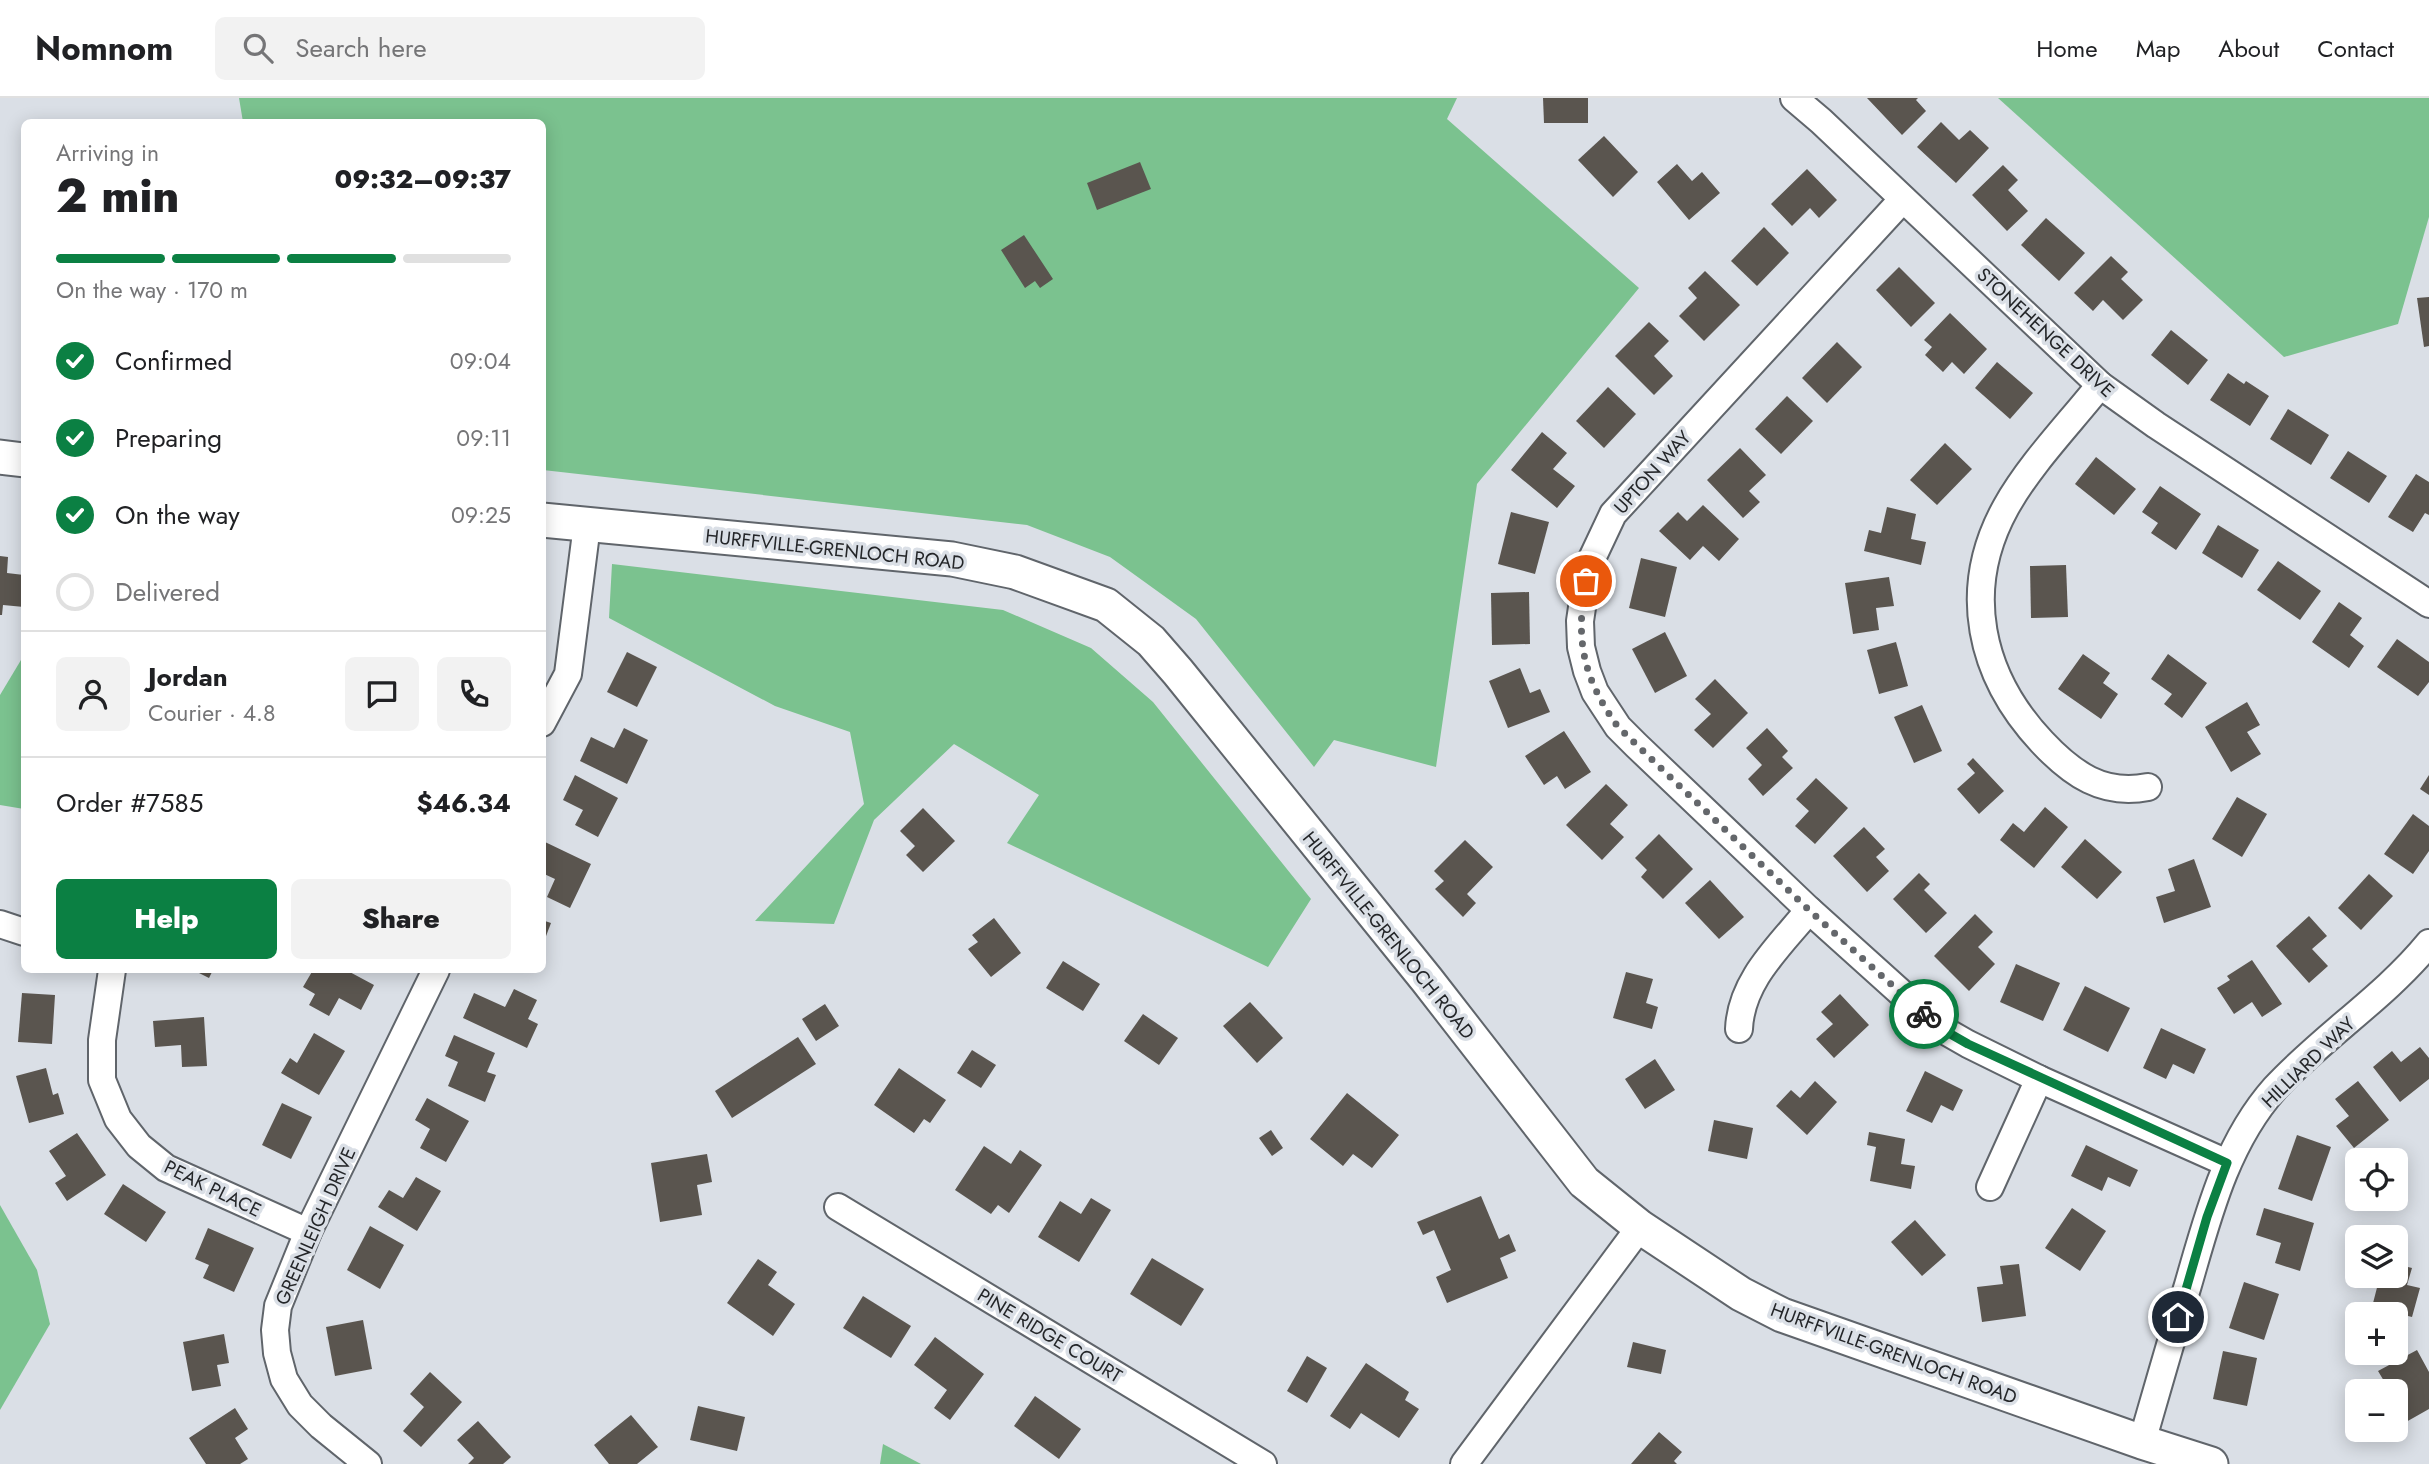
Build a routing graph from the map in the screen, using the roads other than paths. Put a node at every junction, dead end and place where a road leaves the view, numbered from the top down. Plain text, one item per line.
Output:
1 (1794, 98) edge
2 (1903, 199) junction
3 (2100, 385) junction
4 (0, 457) edge
5 (21, 460) edge
6 (546, 520) edge
7 (587, 525) junction
8 (2429, 604) edge
9 (546, 715) edge
10 (2148, 787) dead end
11 (1809, 910) junction
12 (0, 924) edge
13 (21, 931) edge
14 (2429, 943) edge
15 (112, 973) edge
16 (435, 973) edge
17 (1739, 1029) dead end
18 (2039, 1079) junction
19 (2227, 1163) junction
20 (1990, 1187) dead end
21 (838, 1207) dead end
22 (1640, 1227) junction
23 (308, 1232) junction
24 (2142, 1442) junction
25 (368, 1464) edge
26 (1263, 1464) edge
27 (1464, 1464) edge
28 (2211, 1464) edge

1 - 2 street, STONEHENGE DRIVE
2 - 3 street, STONEHENGE DRIVE
2 - 11 street, UPTON WAY
3 - 8 street, STONEHENGE DRIVE
3 - 10 street
4 - 5 main road
6 - 7 main road, HURFFVILLE-GRENLOCH ROAD
7 - 9 street
7 - 22 main road, HURFFVILLE-GRENLOCH ROAD
11 - 17 street
11 - 18 street, UPTON WAY
12 - 13 street
14 - 19 street, HILLIARD WAY
15 - 23 street, PEAK PLACE
16 - 23 street, GREENLEIGH DRIVE
18 - 19 street, UPTON WAY
18 - 20 street
19 - 24 street, HILLIARD WAY
21 - 26 street, PINE RIDGE COURT
22 - 24 main road, HURFFVILLE-GRENLOCH ROAD
22 - 27 street
23 - 25 street, GREENLEIGH DRIVE
24 - 28 main road, HURFFVILLE-GRENLOCH ROAD

